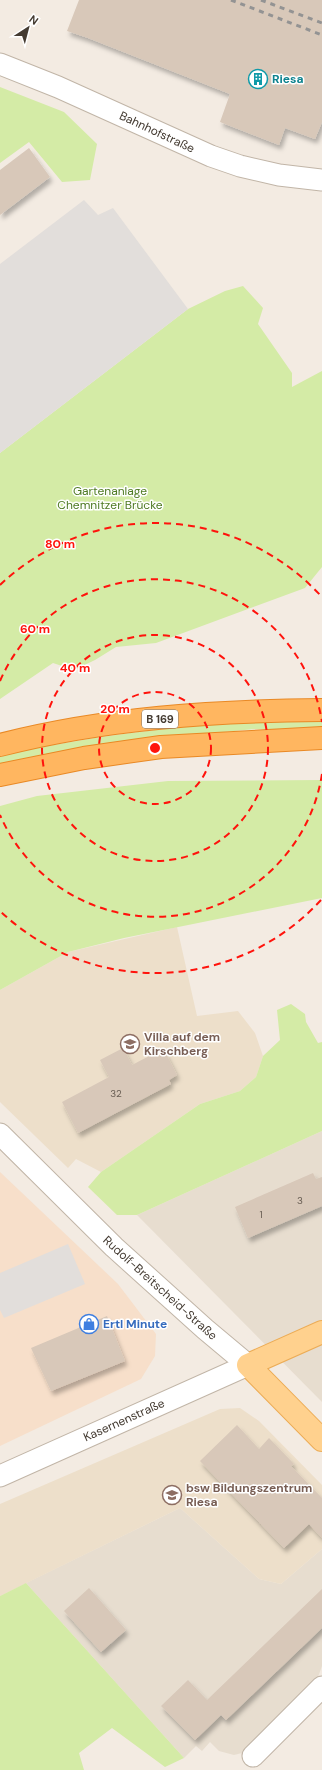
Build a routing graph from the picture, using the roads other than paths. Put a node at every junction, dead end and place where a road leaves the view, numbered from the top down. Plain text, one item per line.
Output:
1 (0, 64) edge
2 (321, 180) edge
3 (322, 710) edge
4 (322, 738) edge
5 (0, 745) edge
6 (0, 775) edge
7 (0, 1134) edge
8 (322, 1332) edge
9 (248, 1365) junction
10 (322, 1440) edge
11 (0, 1476) edge
12 (322, 1687) edge
13 (253, 1756) dead end

1 - 2 street, Bahnhofstraße
3 - 5 highway, B 169
4 - 6 highway, B 169
7 - 9 street, Rudolf-Breitscheid-Straße
8 - 9 main road
9 - 10 main road, Rudolf-Breitscheid-Straße
9 - 11 street, Kasernenstraße
12 - 13 street

